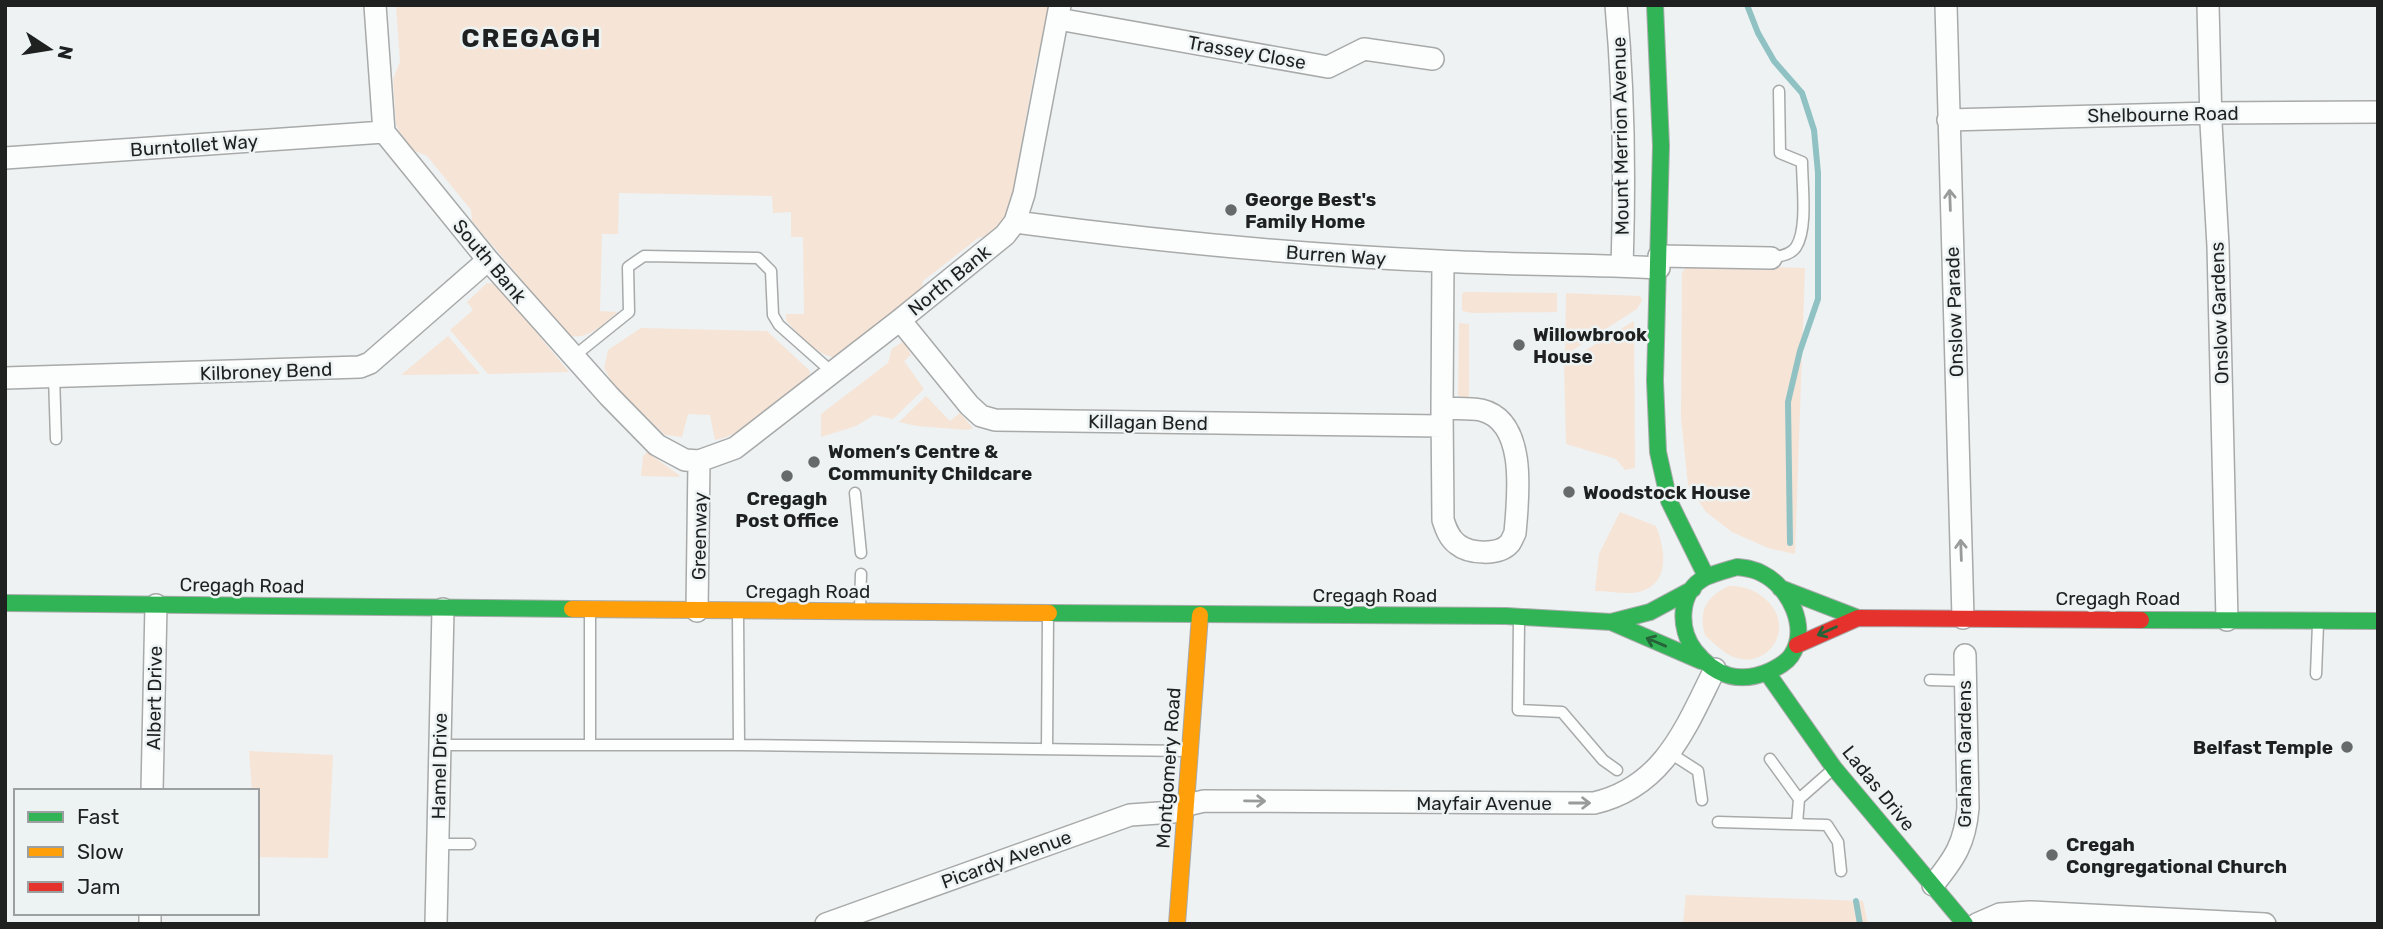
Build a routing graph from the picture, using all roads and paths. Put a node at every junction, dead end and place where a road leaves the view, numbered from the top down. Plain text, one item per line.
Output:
1 (375, 5) edge
2 (1616, 5) edge
3 (1654, 5) edge
4 (1946, 5) edge
5 (2208, 5) edge
6 (1059, 12) edge
7 (1433, 59) dead end
8 (1779, 91) dead end
9 (2378, 112) edge
10 (2211, 113) junction
11 (1948, 120) junction
12 (384, 132) junction
13 (5, 158) edge
14 (1015, 222) junction
15 (1771, 258) joint
16 (488, 260) junction
17 (1443, 262) junction
18 (1659, 262) junction
19 (1622, 266) junction
20 (900, 320) junction
21 (573, 357) junction
22 (832, 372) junction
23 (54, 376) junction
24 (5, 378) edge
25 (1442, 417) junction
26 (56, 439) dead end
27 (699, 461) junction
28 (855, 493) dead end
29 (861, 553) dead end
30 (861, 574) dead end
31 (1706, 576) junction
32 (1780, 588) junction
33 (1693, 589) junction
34 (5, 603) edge
35 (156, 605) junction
36 (443, 608) junction
37 (590, 610) junction
38 (697, 611) junction
39 (737, 611) junction
40 (860, 612) junction
41 (1048, 613) junction
42 (1200, 615) junction
43 (1519, 617) junction
44 (1858, 618) junction
45 (1963, 618) junction
46 (2227, 620) junction
47 (2318, 621) junction
48 (2378, 621) edge
49 (1611, 622) junction
50 (1797, 645) junction
51 (1965, 655) dead end
52 (1708, 665) junction
53 (1768, 674) junction
54 (2316, 674) dead end
55 (1930, 680) dead end
56 (1965, 681) junction
57 (439, 745) junction
58 (590, 745) junction
59 (738, 745) junction
60 (1047, 749) junction
61 (1190, 751) junction
62 (1670, 753) junction
63 (1770, 759) dead end
64 (1834, 768) junction
65 (1617, 770) dead end
66 (152, 789) edge
67 (1799, 799) junction
68 (1702, 800) dead end
69 (1187, 805) junction
70 (1718, 822) dead end
71 (1797, 824) junction
72 (439, 844) junction
73 (470, 844) dead end
74 (1841, 872) dead end
75 (1933, 885) junction
76 (436, 924) edge
77 (827, 924) edge
78 (1177, 924) edge
79 (1965, 924) edge
80 (1977, 924) edge
81 (2265, 924) edge

1 - 12 street
2 - 19 street, Mount Merrion Avenue
3 - 18 street, Mount Merrion Avenue
4 - 11 street, Onslow Parade
5 - 10 street, Onslow Gardens
6 - 7 street, Trassey Close
6 - 14 street, North Bank
8 - 15 lane
9 - 10 street, Shelbourne Road
10 - 11 street, Shelbourne Road
10 - 46 street, Onslow Gardens
45 -> 11 street, Onslow Parade
12 - 13 street, Burntollet Way
12 - 16 street, South Bank
14 - 17 street, Burren Way
14 - 20 street, North Bank
15 - 18 street
16 - 21 street, South Bank
16 - 23 street, Kilbroney Bend
17 - 19 street, Burren Way
17 - 25 street
18 - 19 street, Burren Way
18 - 31 street, Mount Merrion Avenue
20 - 22 street, North Bank
20 - 25 street, Killagan Bend
21 - 22 lane
21 - 27 street, South Bank
22 - 27 street, North Bank
23 - 24 street, Kilbroney Bend
23 - 26 lane
25 - 25 street, Killagan Bend
27 - 38 street, Greenway
28 - 29 lane
30 - 40 lane
31 - 32 street
31 - 33 street
32 - 44 street, Cregagh Road
32 - 50 street
33 - 49 street, Cregagh Road
33 - 52 street
34 - 35 street, Cregagh Road
35 - 36 street, Cregagh Road
35 - 66 street, Albert Drive
36 - 37 street, Cregagh Road
36 - 57 street, Hamel Drive
37 - 38 street, Cregagh Road
37 - 58 lane
38 - 39 street, Cregagh Road
39 - 40 street, Cregagh Road
39 - 59 lane
40 - 41 street, Cregagh Road
41 - 42 street, Cregagh Road
41 - 60 lane
42 - 43 street, Cregagh Road
42 - 61 street, Montgomery Road
43 - 49 street, Cregagh Road
43 - 65 lane
44 - 45 street, Cregagh Road
44 -> 50 street, Cregagh Road
45 - 46 street, Cregagh Road
46 - 47 street, Cregagh Road
47 - 48 street, Cregagh Road
47 - 54 lane
52 -> 49 street, Cregagh Road
50 - 53 street
51 - 56 street, Graham Gardens
52 - 53 street
52 - 62 street, Mayfair Avenue
53 - 64 street, Ladas Drive
55 - 56 lane
56 - 75 street, Graham Gardens
57 - 58 lane
57 - 72 street, Hamel Drive
58 - 59 lane
59 - 60 lane
60 - 61 lane
61 - 69 street, Montgomery Road
62 - 68 lane
69 -> 62 street, Mayfair Avenue
63 - 67 lane
64 - 67 lane
64 - 75 street, Ladas Drive
67 - 71 lane
69 - 77 street, Picardy Avenue
69 - 78 street, Montgomery Road
70 - 71 lane
71 - 74 lane
72 - 73 lane
72 - 76 street, Hamel Drive
75 - 79 street, Ladas Drive
80 - 81 street

